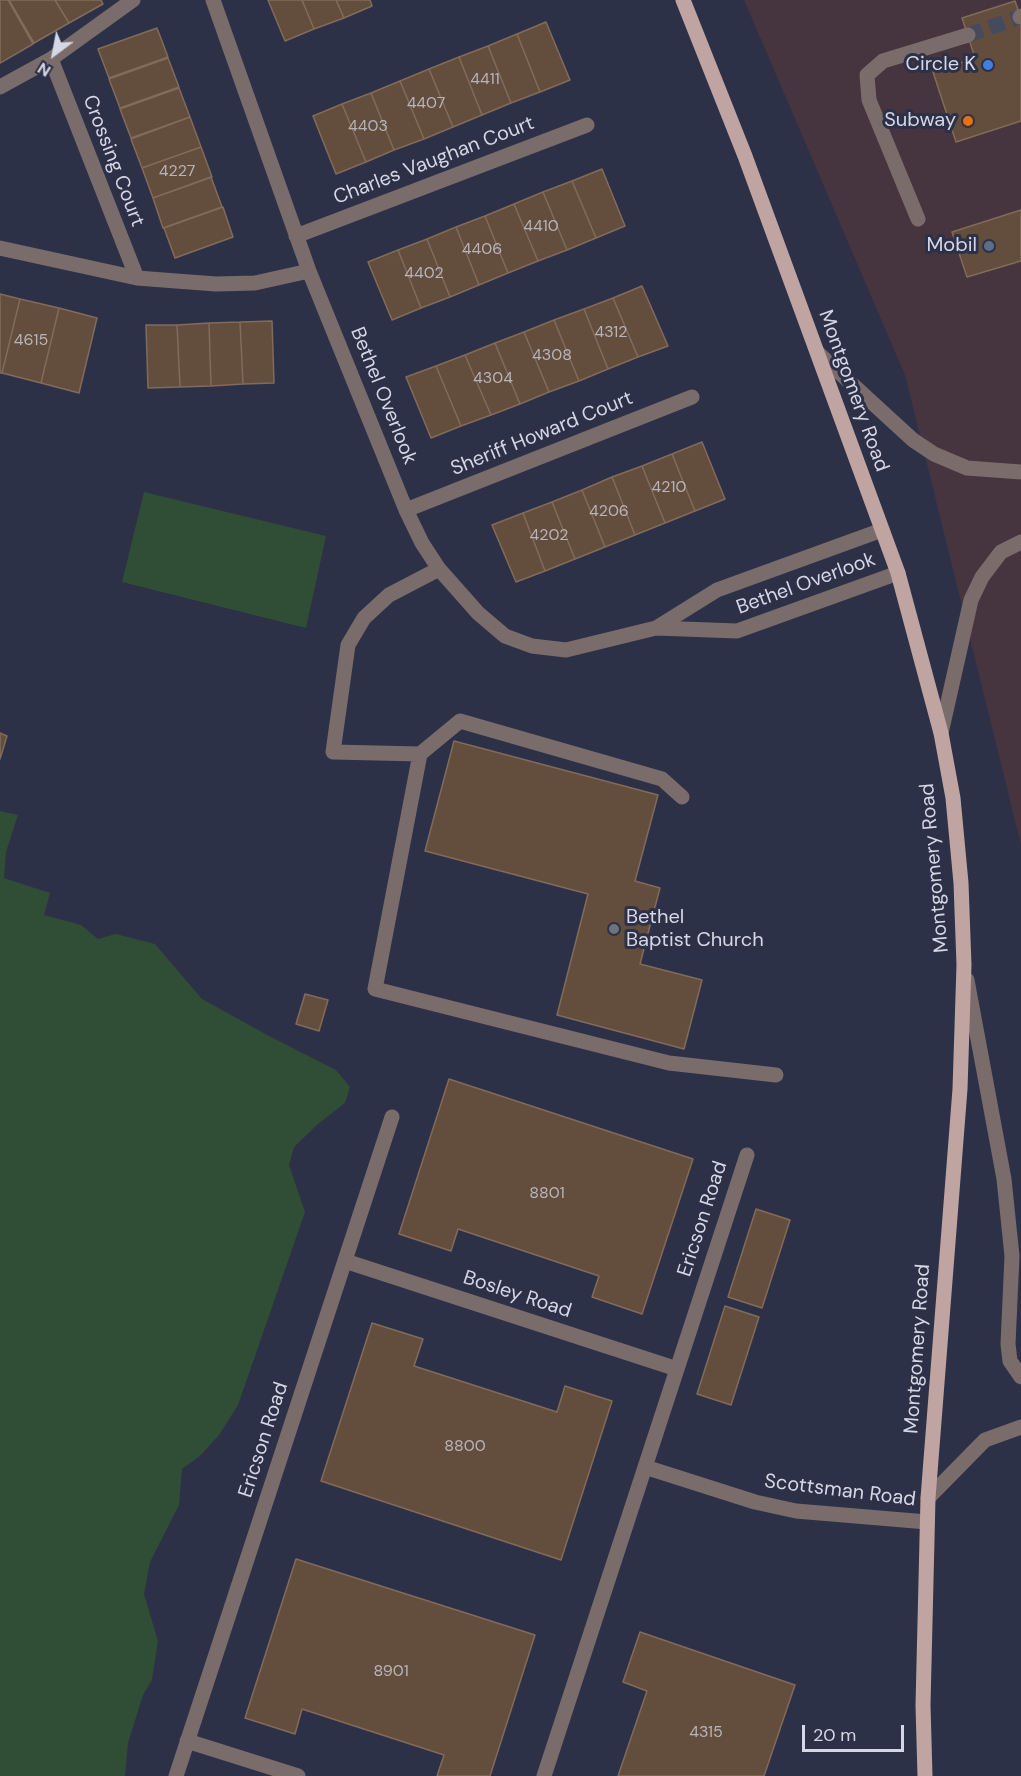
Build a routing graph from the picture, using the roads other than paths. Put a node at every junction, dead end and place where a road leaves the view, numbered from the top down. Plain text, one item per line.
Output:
1 (133, 0) edge
2 (213, 0) edge
3 (683, 0) edge
4 (968, 35) tunnel mouth
5 (51, 58) junction
6 (0, 87) edge
7 (587, 125) dead end
8 (918, 219) dead end
9 (296, 236) junction
10 (0, 248) edge
11 (309, 271) junction
12 (137, 278) junction
13 (818, 353) junction
14 (692, 397) dead end
15 (1021, 472) edge
16 (406, 510) junction
17 (882, 530) junction
18 (1021, 542) edge
19 (439, 569) junction
20 (898, 573) junction
21 (656, 628) junction
22 (941, 733) junction
23 (420, 754) junction
24 (682, 797) dead end
25 (964, 965) junction
26 (776, 1076) dead end
27 (392, 1117) dead end
28 (747, 1155) dead end
29 (345, 1261) junction
30 (677, 1369) junction
31 (1021, 1377) edge
32 (1021, 1426) edge
33 (645, 1467) junction
34 (928, 1498) junction
35 (927, 1522) junction
36 (187, 1741) junction
37 (176, 1776) edge
38 (298, 1776) edge
39 (544, 1776) edge
40 (925, 1776) edge

1 - 5 street
2 - 9 street, Bethel Overlook
3 - 13 main road, Montgomery Road
4 - 8 street
5 - 6 street
5 - 12 street, Crossing Court
7 - 9 street, Charles Vaughan Court
9 - 11 street, Bethel Overlook
10 - 12 street
11 - 12 street
11 - 16 street, Bethel Overlook
13 - 15 street
13 - 17 main road, Montgomery Road
14 - 16 street, Sheriff Howard Court
16 - 19 street, Bethel Overlook
17 - 20 main road, Montgomery Road
17 - 21 street, Bethel Overlook
18 - 22 street
19 - 21 street, Bethel Overlook
19 - 23 street
20 - 21 street, Bethel Overlook
20 - 22 main road, Montgomery Road
22 - 25 main road, Montgomery Road
23 - 24 street
23 - 26 street
25 - 31 street
25 - 34 main road, Montgomery Road
27 - 29 street, Ericson Road
28 - 30 street, Ericson Road
29 - 30 street, Bosley Road
29 - 36 street, Ericson Road
30 - 33 street, Ericson Road
32 - 34 street
33 - 35 street, Scottsman Road
33 - 39 street, Ericson Road
34 - 35 main road, Montgomery Road
35 - 40 main road, Montgomery Road
36 - 37 street, Ericson Road
36 - 38 street

